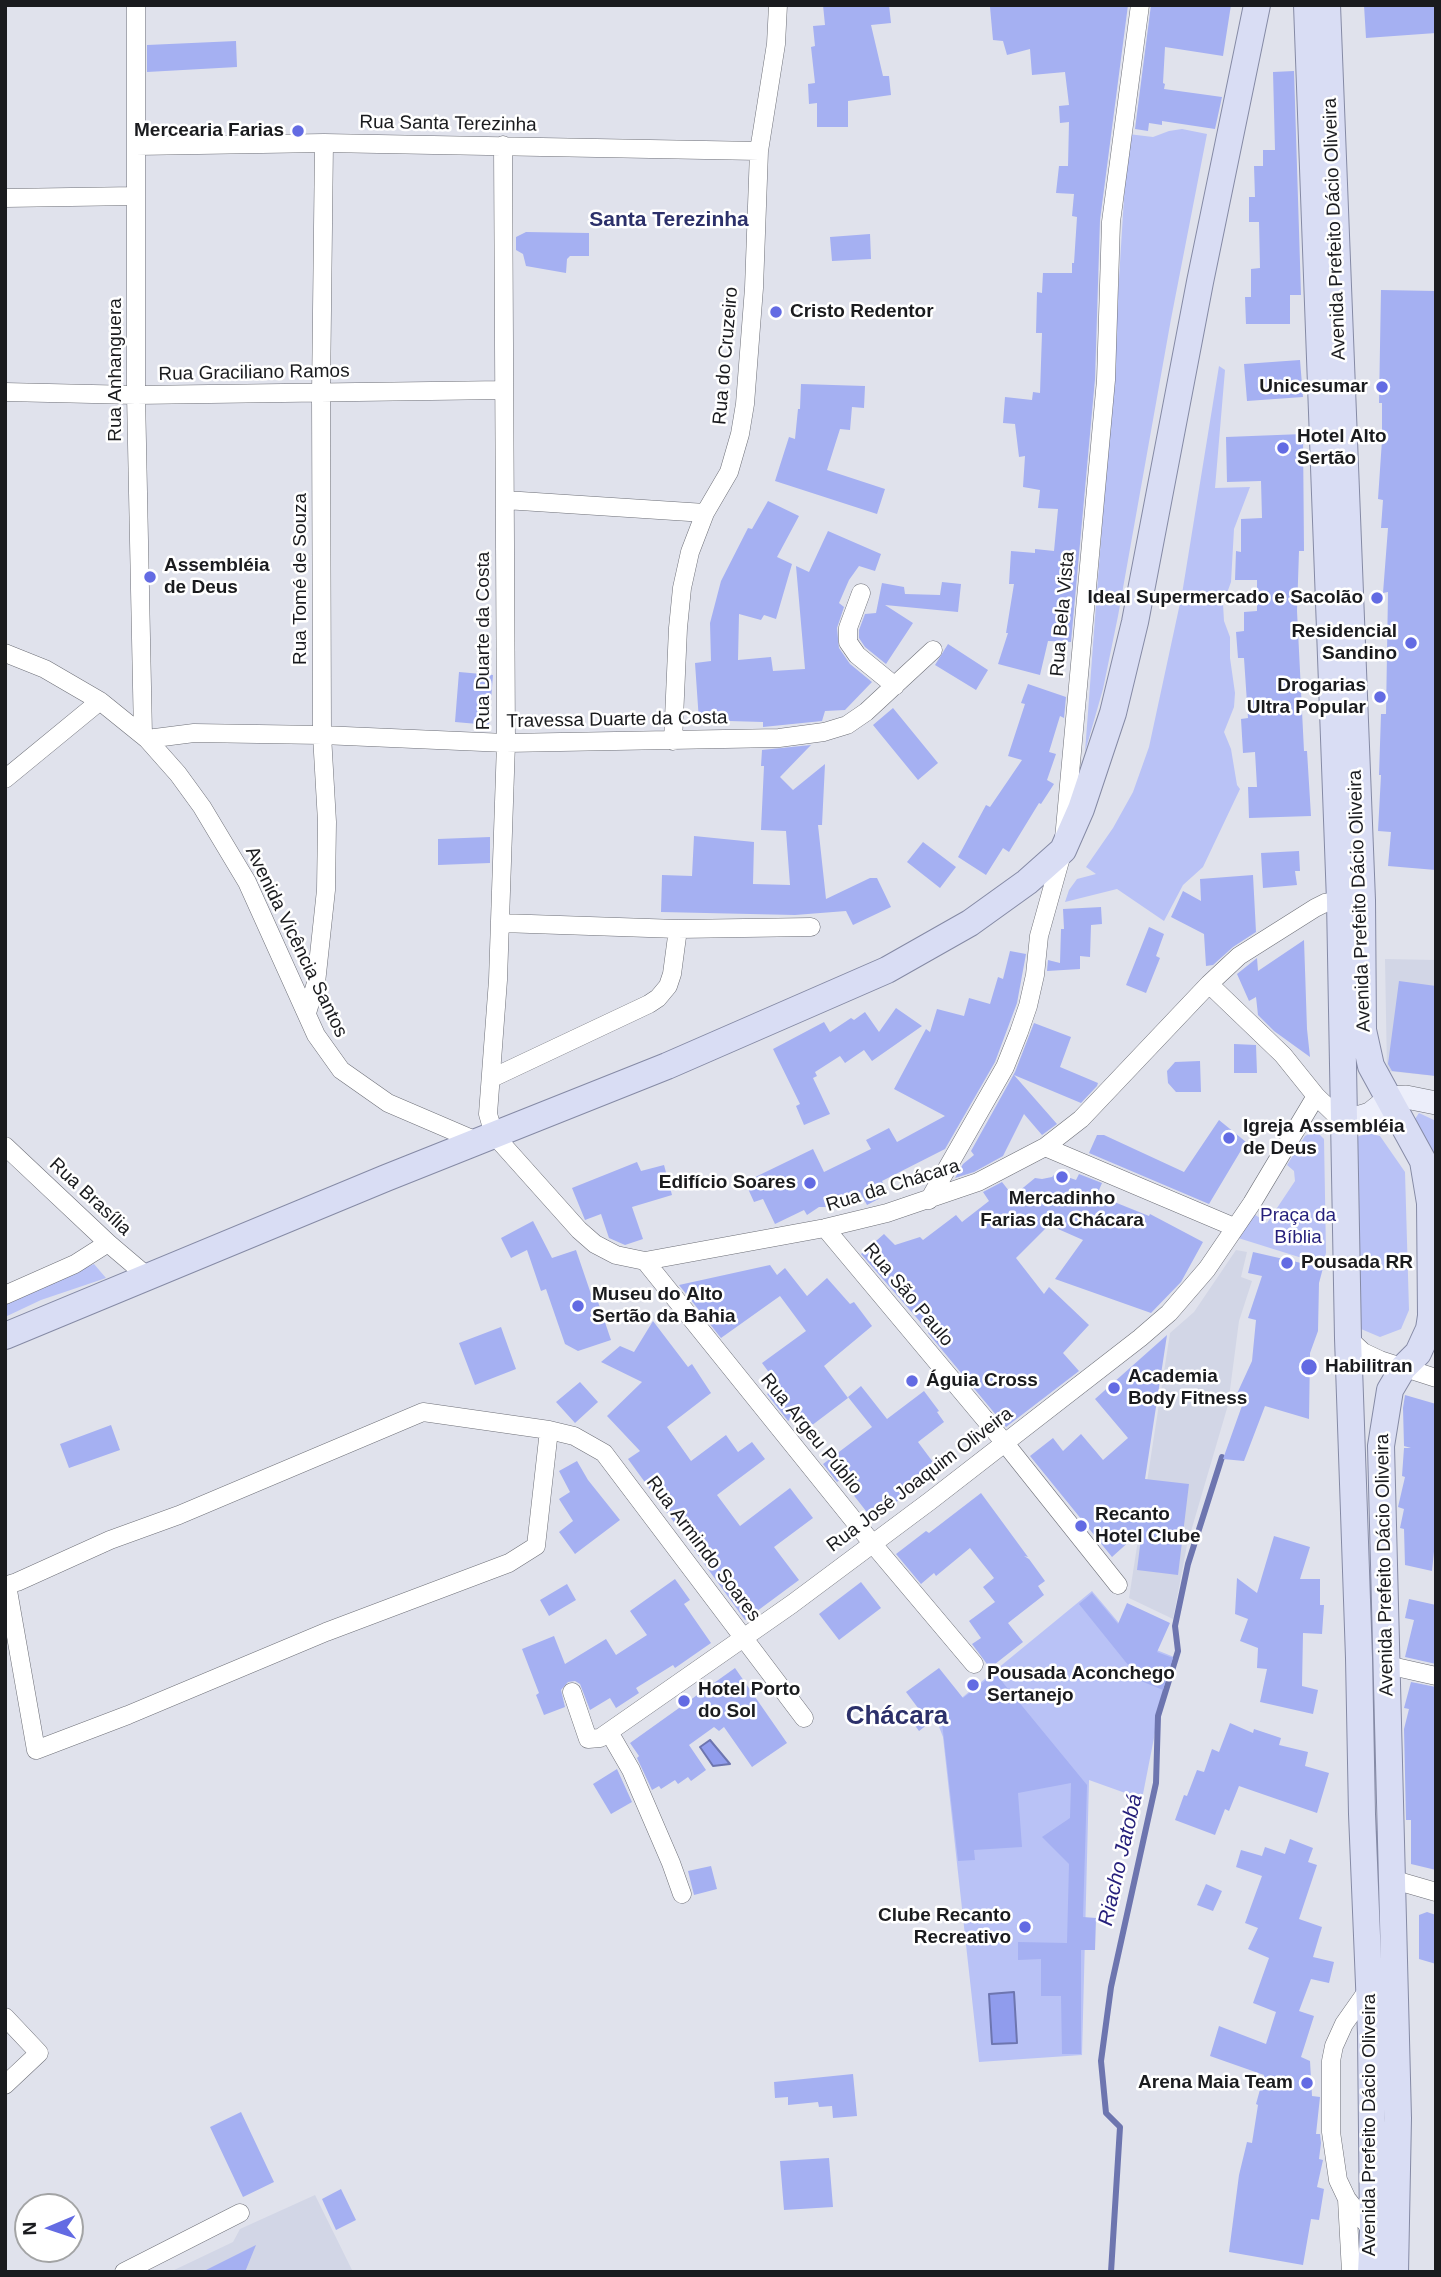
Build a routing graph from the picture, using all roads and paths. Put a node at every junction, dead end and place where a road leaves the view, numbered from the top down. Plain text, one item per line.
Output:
1 (136, 5) edge
2 (778, 5) edge
3 (1140, 5) edge
4 (1257, 5) edge
5 (1307, 5) edge
6 (1327, 5) edge
7 (324, 143) junction
8 (503, 145) junction
9 (136, 146) junction
10 (759, 151) junction
11 (136, 196) junction
12 (5, 198) edge
13 (504, 390) junction
14 (5, 392) edge
15 (321, 394) junction
16 (136, 395) junction
17 (505, 500) junction
18 (705, 513) junction
19 (861, 593) dead end
20 (933, 650) dead end
21 (5, 653) edge
22 (895, 687) junction
23 (100, 701) junction
24 (322, 735) junction
25 (145, 737) junction
26 (673, 741) junction
27 (506, 743) junction
28 (5, 779) edge
29 (1063, 850) junction
30 (1340, 901) junction
31 (501, 923) junction
32 (811, 927) dead end
33 (678, 929) junction
34 (1209, 984) junction
35 (307, 1013) junction
36 (492, 1079) junction
37 (1317, 1096) junction
38 (1436, 1103) edge
39 (1380, 1106) junction
40 (1343, 1122) junction
41 (486, 1138) junction
42 (5, 1146) edge
43 (1045, 1147) junction
44 (1425, 1156) edge
45 (929, 1200) junction
46 (1234, 1227) junction
47 (825, 1228) junction
48 (108, 1243) junction
49 (645, 1261) junction
50 (148, 1277) junction
51 (5, 1295) edge
52 (5, 1336) edge
53 (1348, 1338) junction
54 (1403, 1368) junction
55 (1436, 1378) edge
56 (549, 1430) junction
57 (1004, 1442) junction
58 (872, 1543) junction
59 (6, 1585) edge
60 (1118, 1585) dead end
61 (743, 1637) junction
62 (974, 1664) dead end
63 (1387, 1665) junction
64 (1436, 1676) edge
65 (572, 1692) dead end
66 (804, 1718) dead end
67 (609, 1732) junction
68 (1391, 1879) junction
69 (1436, 1892) edge
70 (682, 1894) dead end
71 (1370, 1987) junction
72 (5, 2017) edge
73 (5, 2085) edge
74 (1347, 2199) junction
75 (240, 2213) dead end
76 (1373, 2232) junction
77 (124, 2272) edge
78 (1351, 2272) edge
79 (1371, 2272) edge
80 (1395, 2272) edge

1 - 9 street, Rua Anhanguera
2 - 10 street, Rua do Cruzeiro
3 - 29 street, Rua Bela Vista
4 - 29 main road
5 - 30 main road, Avenida Prefeito Dácio Oliveira
6 - 39 main road, Avenida Prefeito Dácio Oliveira
7 - 8 street, Rua Santa Terezinha
7 - 9 street, Rua Santa Terezinha
7 - 15 street, Rua Tomé de Souza
8 - 10 street, Rua Santa Terezinha
8 - 13 street, Rua Duarte da Costa
9 - 11 street, Rua Anhanguera
10 - 18 street, Rua do Cruzeiro
11 - 12 street
11 - 16 street, Rua Anhanguera
13 - 15 street, Rua Graciliano Ramos
13 - 17 street, Rua Duarte da Costa
14 - 16 street, Rua Graciliano Ramos
15 - 16 street, Rua Graciliano Ramos
15 - 24 street, Rua Tomé de Souza
16 - 25 street, Rua Anhanguera
17 - 18 street
17 - 27 street, Rua Duarte da Costa
18 - 26 street, Rua do Cruzeiro
19 - 22 street
20 - 22 street, Travessa Duarte da Costa
21 - 23 street, Avenida Vicência Santos
22 - 26 street, Travessa Duarte da Costa
23 - 25 street, Avenida Vicência Santos
23 - 28 street
24 - 25 street, Travessa Duarte da Costa
24 - 27 street, Travessa Duarte da Costa
24 - 35 street, Rua Tomé de Souza
25 - 35 street, Avenida Vicência Santos
26 - 27 street, Travessa Duarte da Costa
27 - 31 street, Rua Duarte da Costa
29 - 41 main road
29 - 45 street, Rua Bela Vista
30 - 34 street, Rua da Chácara
30 - 40 main road, Avenida Prefeito Dácio Oliveira
31 - 33 street
31 - 36 street, Rua Duarte da Costa
32 - 33 street
33 - 36 street
34 - 37 street
34 - 43 street, Rua da Chácara
35 - 41 street, Avenida Vicência Santos
36 - 41 street, Rua Duarte da Costa
37 - 40 street
37 - 46 street, Rua José Joaquim Oliveira
38 - 39 main road
39 - 40 main road
39 - 44 main road, Avenida Prefeito Dácio Oliveira
40 - 53 main road, Avenida Prefeito Dácio Oliveira
41 - 49 street, Rua da Chácara
41 - 50 main road
42 - 48 street, Rua Brasília
43 - 45 street, Rua da Chácara
43 - 46 street
44 - 54 main road, Avenida Prefeito Dácio Oliveira
45 - 47 street, Rua da Chácara
46 - 57 street, Rua José Joaquim Oliveira
47 - 49 street, Rua da Chácara
47 - 57 street, Rua São Paulo
48 - 50 street, Rua Brasília
48 - 51 street
49 - 58 street, Rua Argeu Públio
50 - 52 main road
53 - 54 street
53 - 71 main road, Avenida Prefeito Dácio Oliveira
54 - 55 street
54 - 63 main road, Avenida Prefeito Dácio Oliveira
56 - 59 street, Rua Armindo Soares
56 - 59 street
56 - 61 street, Rua Armindo Soares
57 - 58 street, Rua José Joaquim Oliveira
57 - 60 street, Rua São Paulo
58 - 61 street, Rua José Joaquim Oliveira
58 - 62 street, Rua Argeu Públio
61 - 66 street, Rua Armindo Soares
61 - 67 street, Rua José Joaquim Oliveira
63 - 64 street
63 - 68 main road, Avenida Prefeito Dácio Oliveira
65 - 67 street
67 - 70 street
68 - 69 street
68 - 80 main road, Avenida Prefeito Dácio Oliveira
71 - 74 street
71 - 76 main road, Avenida Prefeito Dácio Oliveira
72 - 73 street
74 - 76 street
74 - 78 street
75 - 77 street
76 - 79 main road, Avenida Prefeito Dácio Oliveira

